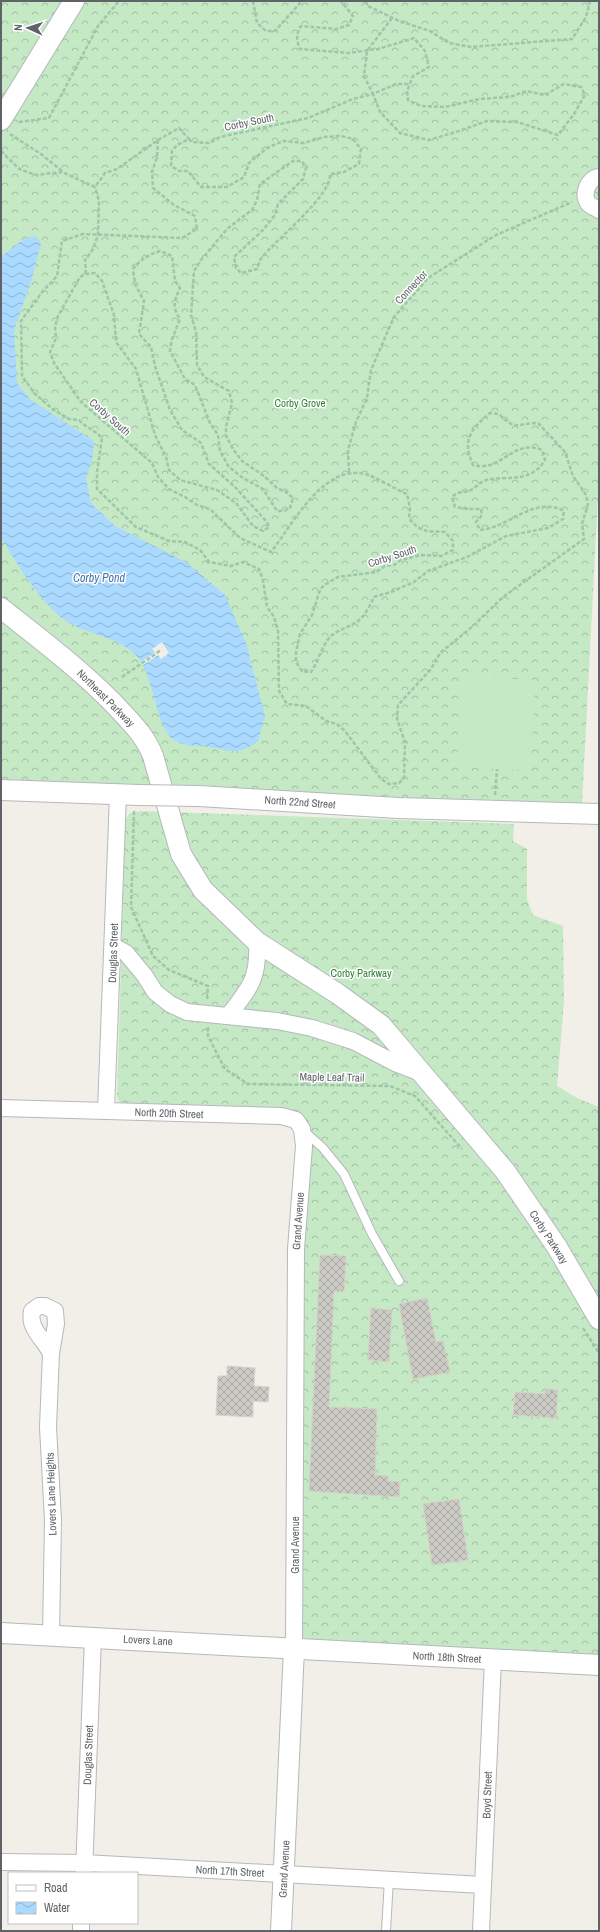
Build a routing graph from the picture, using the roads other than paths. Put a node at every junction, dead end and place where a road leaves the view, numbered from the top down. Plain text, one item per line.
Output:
1 (74, 1) edge
2 (10, 125) edge
3 (599, 176) edge
4 (599, 210) edge
5 (1, 608) edge
6 (1, 790) edge
7 (118, 795) junction
8 (599, 814) edge
9 (170, 817) joint
10 (257, 942) junction
11 (113, 946) junction
12 (228, 1016) junction
13 (421, 1073) junction
14 (1, 1108) edge
15 (106, 1111) junction
16 (302, 1129) junction
17 (399, 1281) dead end
18 (599, 1319) edge
19 (50, 1353) dead end
20 (1, 1633) edge
21 (51, 1635) junction
22 (93, 1637) junction
23 (294, 1648) junction
24 (493, 1659) junction
25 (599, 1665) edge
26 (1, 1862) edge
27 (84, 1868) edge
28 (284, 1874) junction
29 (389, 1879) junction
30 (483, 1885) junction
31 (281, 1931) edge
32 (386, 1931) edge
33 (481, 1931) edge

1 - 2 street
3 - 4 street
5 - 9 street, Northeast Parkway
6 - 7 street, North 22nd Street
7 - 8 street, North 22nd Street, bridge
7 - 11 street, Douglas Street
9 - 10 street, Corby Parkway
10 - 12 street
10 - 13 street, Corby Parkway
11 - 12 street
11 - 15 street, Douglas Street
12 - 13 street
13 - 18 street, Corby Parkway
14 - 15 street, North 20th Street
15 - 16 street, North 20th Street
16 - 17 lane
16 - 23 street, Grand Avenue
19 - 21 street, Lovers Lane Heights
20 - 21 street, Lovers Lane
21 - 22 street, Lovers Lane
22 - 23 street, Lovers Lane
22 - 27 street, Douglas Street
23 - 24 street, North 18th Street
23 - 28 street, Grand Avenue
24 - 25 street, North 18th Street
24 - 30 street, Boyd Street
26 - 27 street, North 17th Street
27 - 28 street, North 17th Street
28 - 29 street, North 17th Street
28 - 31 street, Grand Avenue
29 - 30 street, North 17th Street
29 - 32 lane
30 - 33 street, Boyd Street

